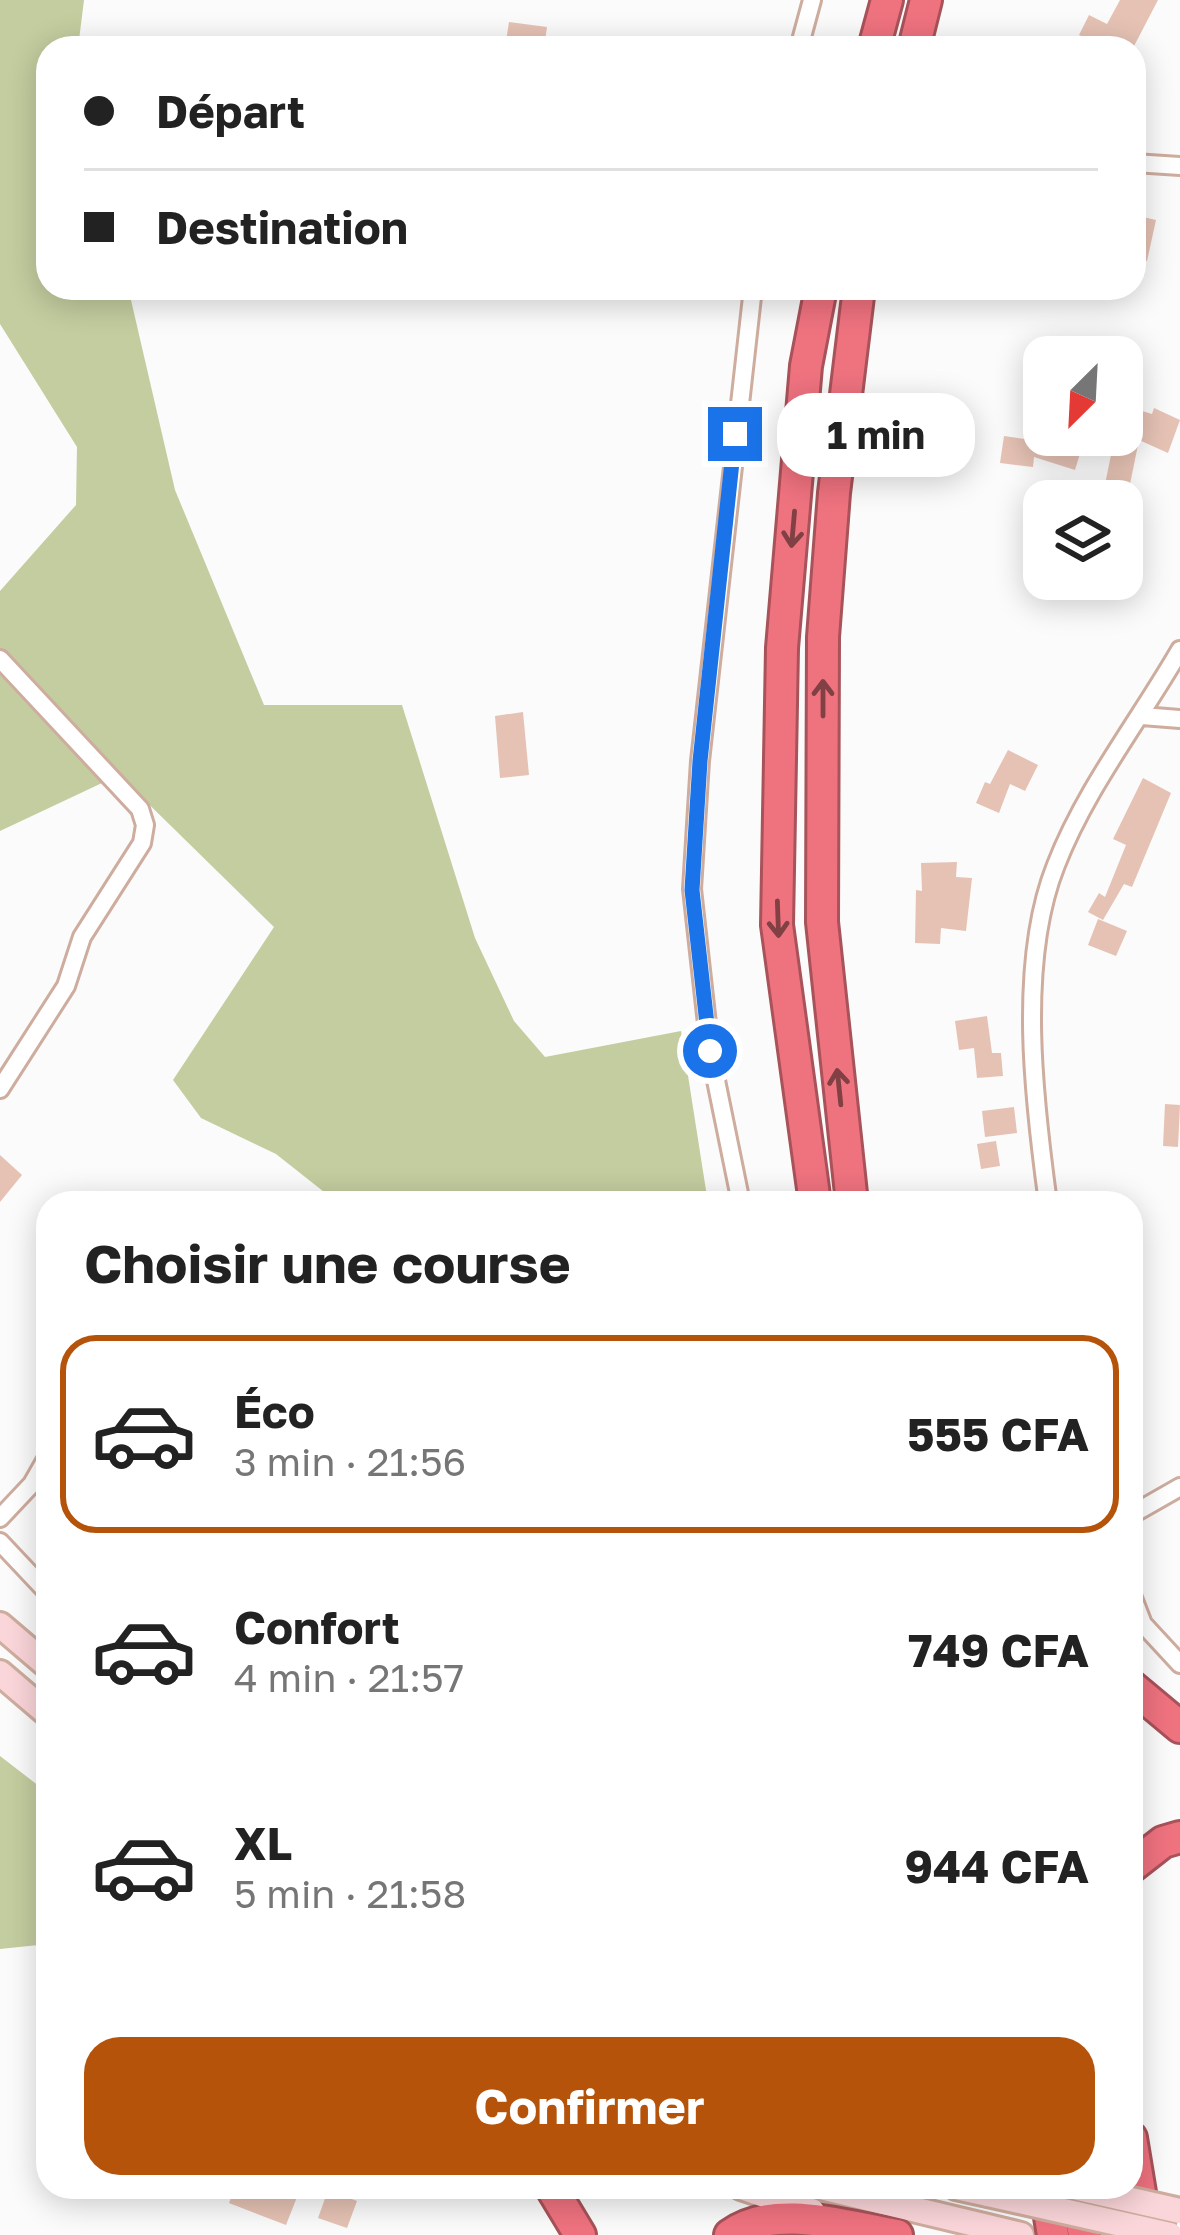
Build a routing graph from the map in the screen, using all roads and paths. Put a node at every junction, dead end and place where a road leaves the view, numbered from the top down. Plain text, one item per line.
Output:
1 (812, 0) edge
2 (886, 0) edge
3 (926, 0) edge
4 (802, 36) edge
5 (877, 36) edge
6 (917, 36) edge
7 (1146, 164) edge
8 (1180, 166) edge
9 (752, 300) edge
10 (819, 300) edge
11 (857, 300) edge
12 (1180, 650) edge
13 (0, 658) edge
14 (1142, 716) junction
15 (1180, 719) edge
16 (0, 1089) edge
17 (739, 1191) edge
18 (813, 1191) edge
19 (851, 1191) edge
20 (1046, 1191) edge
21 (36, 1477) edge
22 (1180, 1487) edge
23 (1143, 1508) edge
24 (0, 1519) edge
25 (0, 1542) edge
26 (36, 1580) edge
27 (1143, 1624) edge
28 (0, 1625) edge
29 (36, 1656) edge
30 (1180, 1664) edge
31 (0, 1673) edge
32 (1143, 1696) edge
33 (36, 1704) edge
34 (1180, 1727) edge
35 (1180, 1837) edge
36 (1143, 1858) edge
37 (558, 2199) edge
38 (773, 2199) edge
39 (870, 2199) edge
40 (1010, 2199) edge
41 (1047, 2199) edge
42 (1077, 2199) edge
43 (1112, 2199) edge
44 (1128, 2199) edge
45 (1141, 2199) edge
46 (1180, 2211) edge
47 (580, 2235) edge
48 (730, 2235) edge
49 (897, 2235) edge
50 (907, 2235) edge
51 (1021, 2235) edge
52 (1053, 2235) edge
53 (1084, 2235) edge
54 (1119, 2235) edge
55 (1147, 2235) edge
56 (1170, 2235) edge

1 - 4 street
2 - 5 highway
3 - 6 highway
7 - 8 street
9 - 17 street
10 -> 18 highway
19 -> 11 highway
12 - 14 street
13 - 16 street
14 - 15 street
14 - 20 street
21 - 24 street
22 - 23 street
25 - 26 street
27 - 30 street
28 - 29 main road
31 - 33 main road
32 - 34 highway
35 - 36 highway
37 - 47 highway
38 - 50 main road
39 - 51 main road
40 - 56 main road, bridge
41 - 52 highway
42 - 53 highway
43 - 54 highway
44 - 46 main road, bridge
45 - 55 highway
48 - 49 highway

